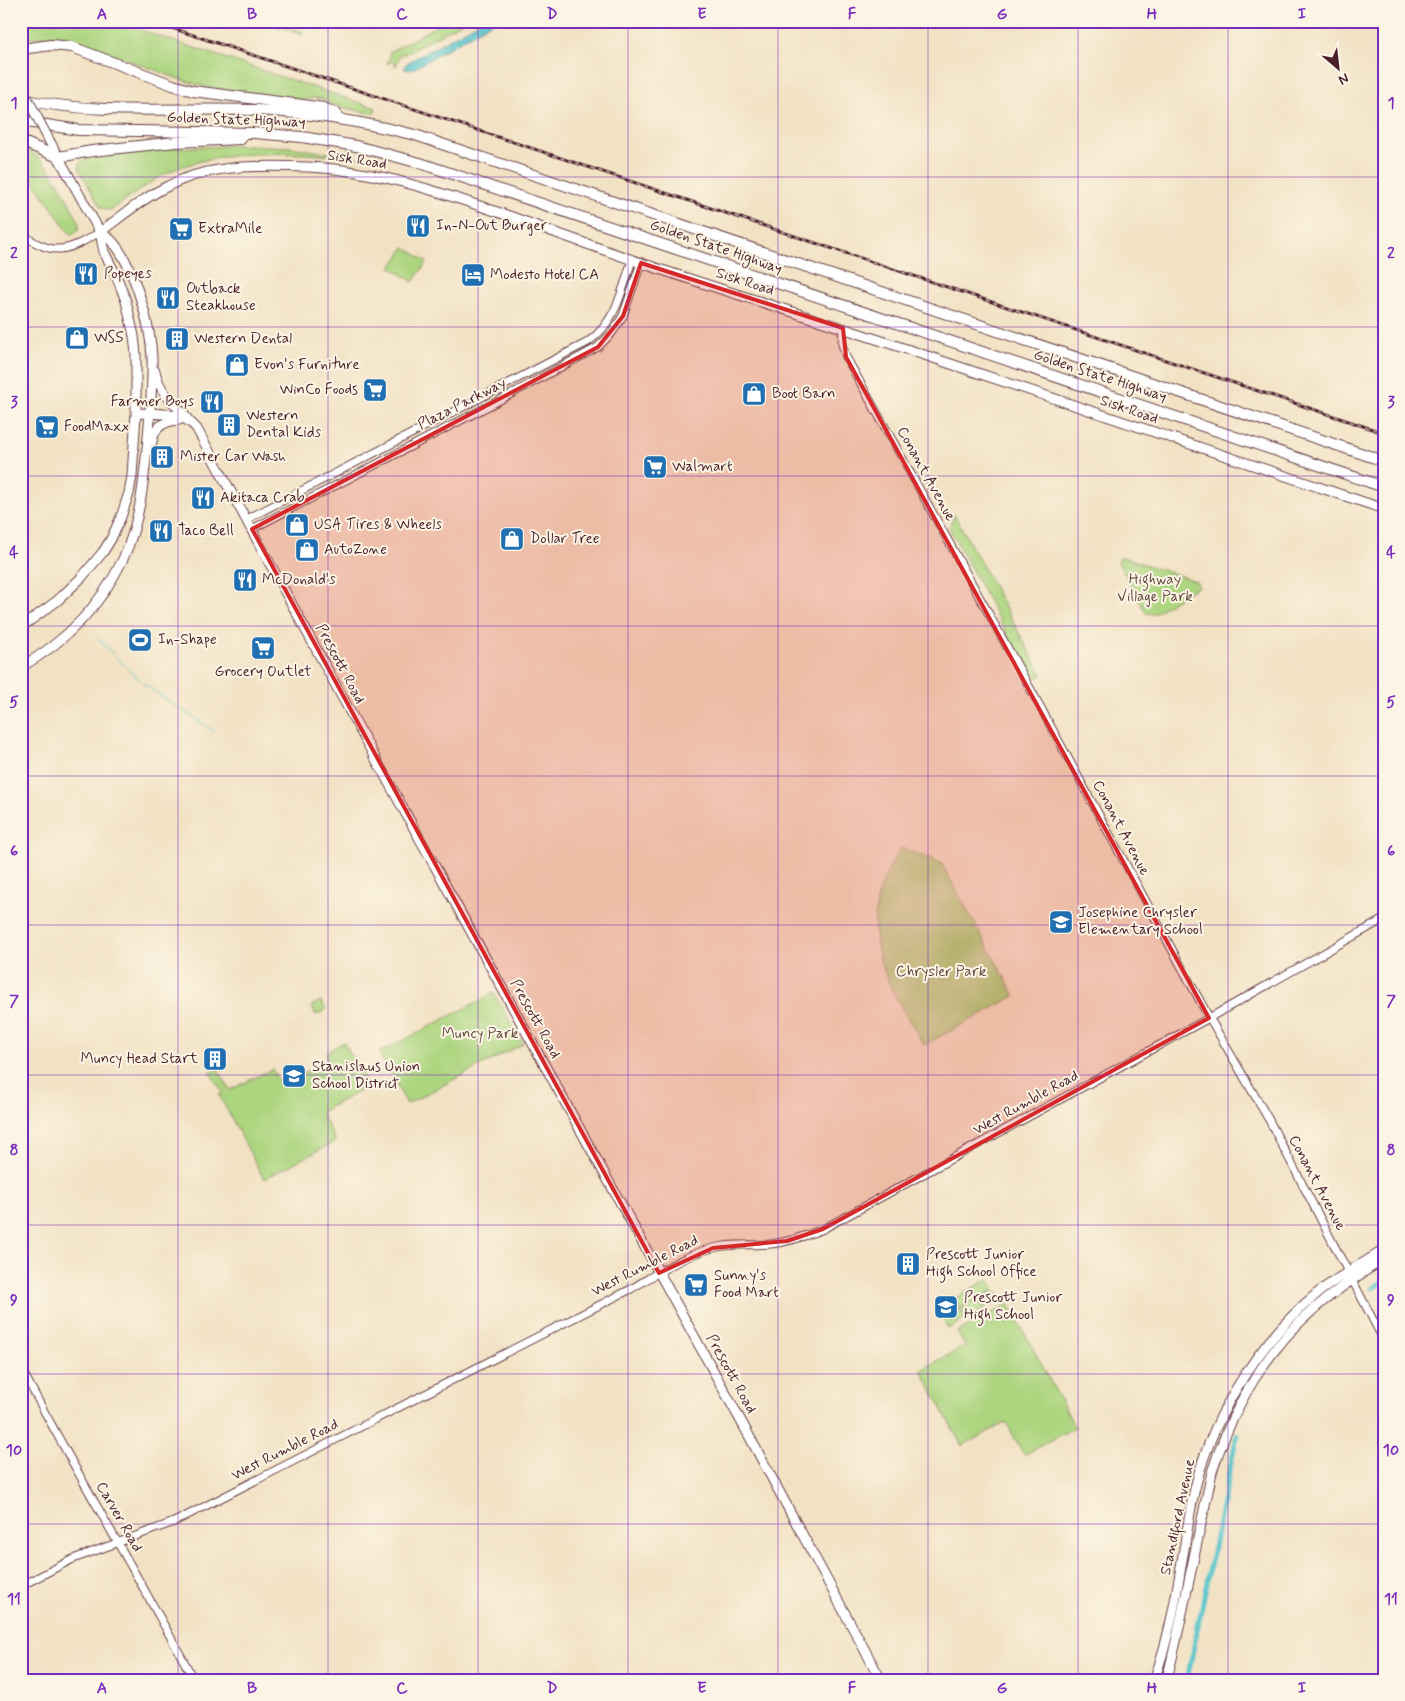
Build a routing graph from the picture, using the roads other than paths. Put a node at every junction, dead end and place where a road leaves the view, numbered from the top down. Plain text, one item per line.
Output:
1 (21, 49) edge
2 (21, 86) edge
3 (21, 99) edge
4 (21, 121) edge
5 (366, 123) junction
6 (21, 141) edge
7 (58, 156) junction
8 (420, 163) junction
9 (100, 232) junction
10 (21, 233) edge
11 (637, 261) junction
12 (843, 328) junction
13 (152, 358) junction
14 (136, 413) junction
15 (150, 414) junction
16 (190, 421) junction
17 (1384, 461) edge
18 (1384, 487) edge
19 (141, 501) junction
20 (1384, 510) edge
21 (247, 519) junction
22 (252, 529) junction
23 (21, 627) edge
24 (21, 667) edge
25 (1384, 919) edge
26 (1209, 1018) junction
27 (1384, 1250) edge
28 (1384, 1259) edge
29 (659, 1273) junction
30 (1351, 1276) junction
31 (1384, 1341) edge
32 (21, 1368) edge
33 (119, 1542) junction
34 (21, 1586) edge
35 (1172, 1615) junction
36 (1171, 1659) junction
37 (194, 1680) edge
38 (882, 1680) edge
39 (1154, 1680) edge
40 (1165, 1680) edge

1 - 5 highway
2 - 7 main road, bridge
3 - 5 highway, Golden State Highway
4 - 8 highway, Golden State Highway
5 - 17 highway, Golden State Highway
6 - 7 highway
7 - 8 highway
7 - 9 main road
8 - 18 highway, Golden State Highway
9 - 10 street
9 - 11 main road, Sisk Road
9 - 13 main road
9 - 14 main road
11 - 12 main road, Sisk Road
11 - 21 street, Plaza Parkway
11 - 22 street, Plaza Parkway
12 - 20 main road, Sisk Road
12 - 26 street, Conant Avenue
13 - 15 main road
13 - 16 main road, Prescott Road
14 - 15 main road
14 - 23 main road
15 - 16 main road
15 - 19 main road
16 - 19 main road
16 - 21 main road, Prescott Road
19 - 24 main road
21 - 22 main road, Prescott Road
22 - 29 main road, Prescott Road
25 - 26 street, West Rumble Road
26 - 29 street, West Rumble Road
26 - 30 street, Conant Avenue
27 - 30 main road, Standiford Avenue
28 - 30 main road, Standiford Avenue
29 - 33 street, West Rumble Road
29 - 38 main road, Prescott Road
30 - 31 street, Conant Avenue
30 - 35 main road, Standiford Avenue
30 - 36 main road, Standiford Avenue
32 - 33 street, Carver Road
33 - 34 street, West Rumble Road
33 - 37 street, Carver Road
35 - 36 main road
35 - 39 main road, Standiford Avenue
36 - 40 main road, Standiford Avenue

